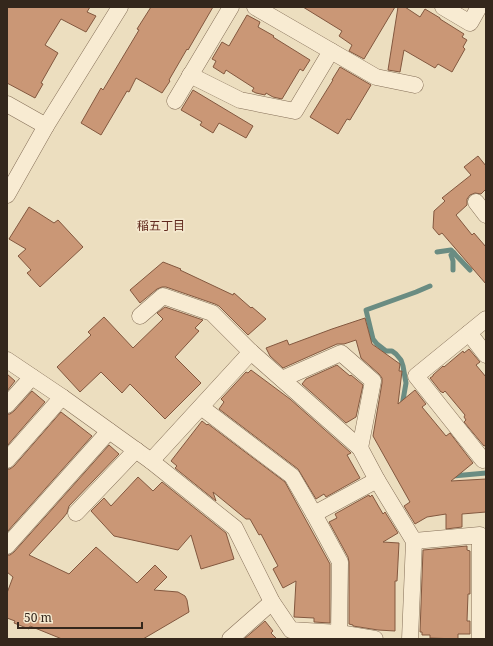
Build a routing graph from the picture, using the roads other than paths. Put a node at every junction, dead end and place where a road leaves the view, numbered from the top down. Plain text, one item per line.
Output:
1 (120, 7) edge
2 (231, 7) edge
3 (255, 7) edge
4 (443, 7) edge
5 (479, 7) edge
6 (331, 51) junction
7 (190, 75) junction
8 (415, 85) dead end
9 (175, 101) dead end
10 (7, 104) edge
11 (46, 126) junction
12 (7, 195) edge
13 (476, 202) dead end
14 (486, 214) edge
15 (140, 316) dead end
16 (486, 320) edge
17 (469, 333) junction
18 (251, 352) junction
19 (486, 355) edge
20 (7, 360) edge
21 (32, 377) junction
22 (282, 379) junction
23 (62, 397) junction
24 (7, 405) edge
25 (201, 407) junction
26 (109, 431) junction
27 (360, 448) junction
28 (136, 450) junction
29 (486, 458) edge
30 (7, 460) edge
31 (151, 461) junction
32 (377, 480) junction
33 (76, 513) dead end
34 (314, 514) junction
35 (414, 541) junction
36 (7, 546) edge
37 (272, 602) junction
38 (339, 633) junction
39 (230, 639) edge
40 (375, 639) edge
41 (410, 639) edge
42 (480, 639) edge

1 - 11 street
2 - 7 street
3 - 6 street
4 - 5 street
6 - 7 street
6 - 8 street
7 - 9 street
10 - 11 street
11 - 12 street
13 - 14 street
15 - 18 street
16 - 17 street
17 - 19 street
17 - 29 street
18 - 22 street
18 - 25 street
20 - 21 street
21 - 23 street
21 - 24 street
22 - 27 street
22 - 27 street
23 - 26 street
23 - 30 street
25 - 31 street
25 - 34 street
26 - 28 street
26 - 36 street
27 - 32 street
28 - 31 street
28 - 33 street
31 - 37 street
32 - 34 street
32 - 35 street
34 - 38 street
35 - 41 street
35 - 42 street
37 - 38 street
37 - 39 street
38 - 40 street

